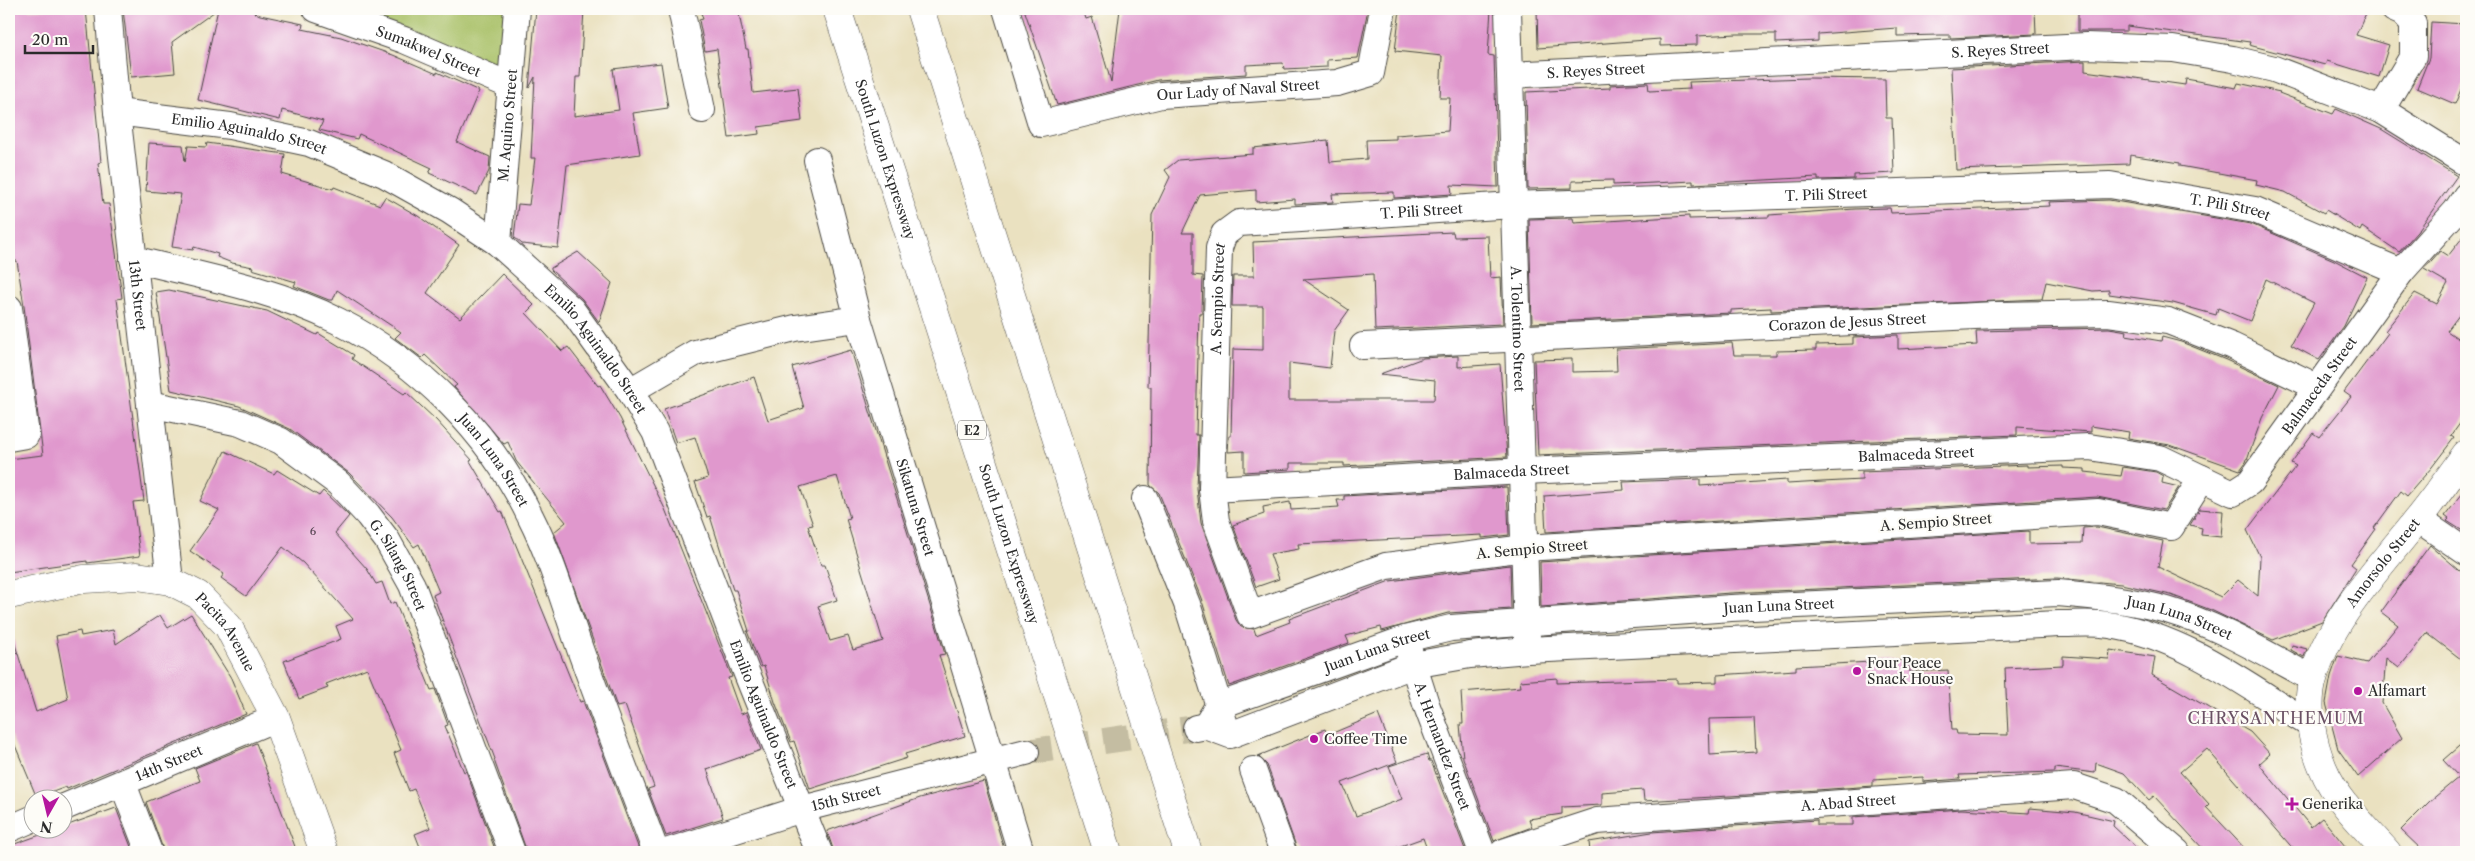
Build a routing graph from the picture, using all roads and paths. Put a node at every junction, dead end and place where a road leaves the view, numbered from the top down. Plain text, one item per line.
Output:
1 (108, 9) edge
2 (316, 9) edge
3 (517, 9) edge
4 (680, 9) edge
5 (837, 9) edge
6 (920, 9) edge
7 (1006, 9) edge
8 (1383, 9) edge
9 (1508, 9) edge
10 (2394, 9) edge
11 (1510, 75) junction
12 (511, 86) junction
13 (702, 110) dead end
14 (2381, 110) junction
15 (117, 112) junction
16 (817, 160) dead end
17 (2466, 163) edge
18 (2466, 196) edge
19 (1513, 205) junction
20 (1239, 223) joint
21 (498, 243) junction
22 (134, 259) junction
23 (2401, 272) junction
24 (9, 308) edge
25 (858, 319) junction
26 (1518, 338) junction
27 (1363, 346) dead end
28 (2317, 387) junction
29 (630, 391) junction
30 (150, 404) junction
31 (9, 438) edge
32 (2466, 454) edge
33 (1522, 471) junction
34 (2202, 478) junction
35 (1212, 489) junction
36 (1145, 499) dead end
37 (2418, 519) junction
38 (1524, 548) junction
39 (2466, 552) edge
40 (170, 580) junction
41 (9, 594) edge
42 (2109, 597) junction
43 (1526, 621) junction
44 (2108, 625) junction
45 (1405, 639) junction
46 (1528, 650) junction
47 (1413, 665) junction
48 (2313, 679) junction
49 (276, 718) junction
50 (1206, 720) junction
51 (2311, 725) junction
52 (1026, 752) tunnel mouth
53 (994, 760) junction
54 (1254, 770) dead end
55 (123, 784) junction
56 (72, 804) edge
57 (802, 809) junction
58 (22, 823) edge
59 (9, 829) edge
60 (149, 852) edge
61 (324, 852) edge
62 (512, 852) edge
63 (656, 852) edge
64 (666, 852) edge
65 (819, 852) edge
66 (1021, 852) edge
67 (1108, 852) edge
68 (1188, 852) edge
69 (1283, 852) edge
70 (1482, 852) edge
71 (1504, 852) edge
72 (2177, 852) edge
73 (2387, 852) edge

1 - 15 street, 13th Street
2 - 12 street, Sumakwel Street
3 - 12 street, M. Aquino Street
4 - 13 street
5 - 67 main road, South Luzon Expressway / E2
6 - 68 main road
7 - 8 street, Our Lady of Naval Street
9 - 11 street, A. Tolentino Street
10 - 14 street
11 - 14 street, S. Reyes Street
11 - 19 street, A. Tolentino Street
12 - 21 street, M. Aquino Street
14 - 17 street, S. Reyes Street
15 - 21 street, Emilio Aguinaldo Street
15 - 22 street, 13th Street
16 - 25 street, Sikatuna Street
18 - 23 street, Balmaceda Street
19 - 20 street, T. Pili Street
19 - 23 street, T. Pili Street
19 - 26 street, A. Tolentino Street
20 - 35 street, A. Sempio Street
21 - 29 street, Emilio Aguinaldo Street
22 - 30 street, 13th Street
22 - 63 street, Juan Luna Street
23 - 28 street, Balmaceda Street
24 - 31 street
25 - 29 street
25 - 53 street, Sikatuna Street
26 - 27 street, Corazon de Jesus Street
26 - 28 street, Corazon de Jesus Street
26 - 33 street, A. Tolentino Street
28 - 34 street, Balmaceda Street
29 - 57 street, Emilio Aguinaldo Street
30 - 40 street, 13th Street
30 - 62 street, G. Silang Street
32 - 37 main road, Amorsolo Street
33 - 34 street, Balmaceda Street
33 - 35 street, Balmaceda Street
33 - 38 street, A. Tolentino Street
34 - 38 street, A. Sempio Street
35 - 38 street, A. Sempio Street
36 - 50 street
37 - 39 street
37 - 48 main road, Amorsolo Street
38 - 43 street, A. Tolentino Street
40 - 41 main road, Pacita Avenue
40 - 49 main road, Pacita Avenue
42 - 43 street, Juan Luna Street
42 - 44 street
42 - 48 street, Juan Luna Street
43 - 45 street, Juan Luna Street
43 - 46 street, A. Tolentino Street
44 - 46 street, Juan Luna Street
44 - 51 street, Juan Luna Street
45 - 47 street, A. Hernandez Street
45 - 50 street, Juan Luna Street
46 - 47 street, Juan Luna Street
47 - 50 street, Juan Luna Street
47 - 70 street, A. Hernandez Street
48 - 51 main road
49 - 55 street, 14th Street
49 - 61 main road, Pacita Avenue
51 - 73 main road
52 - 53 street, 15th Street
53 - 57 street, 15th Street
53 - 66 street, Sikatuna Street
54 - 69 street
55 - 56 street, 14th Street
55 - 60 street
57 - 64 street, 15th Street
57 - 65 street, Emilio Aguinaldo Street
58 - 59 street
71 - 72 street, A. Abad Street

